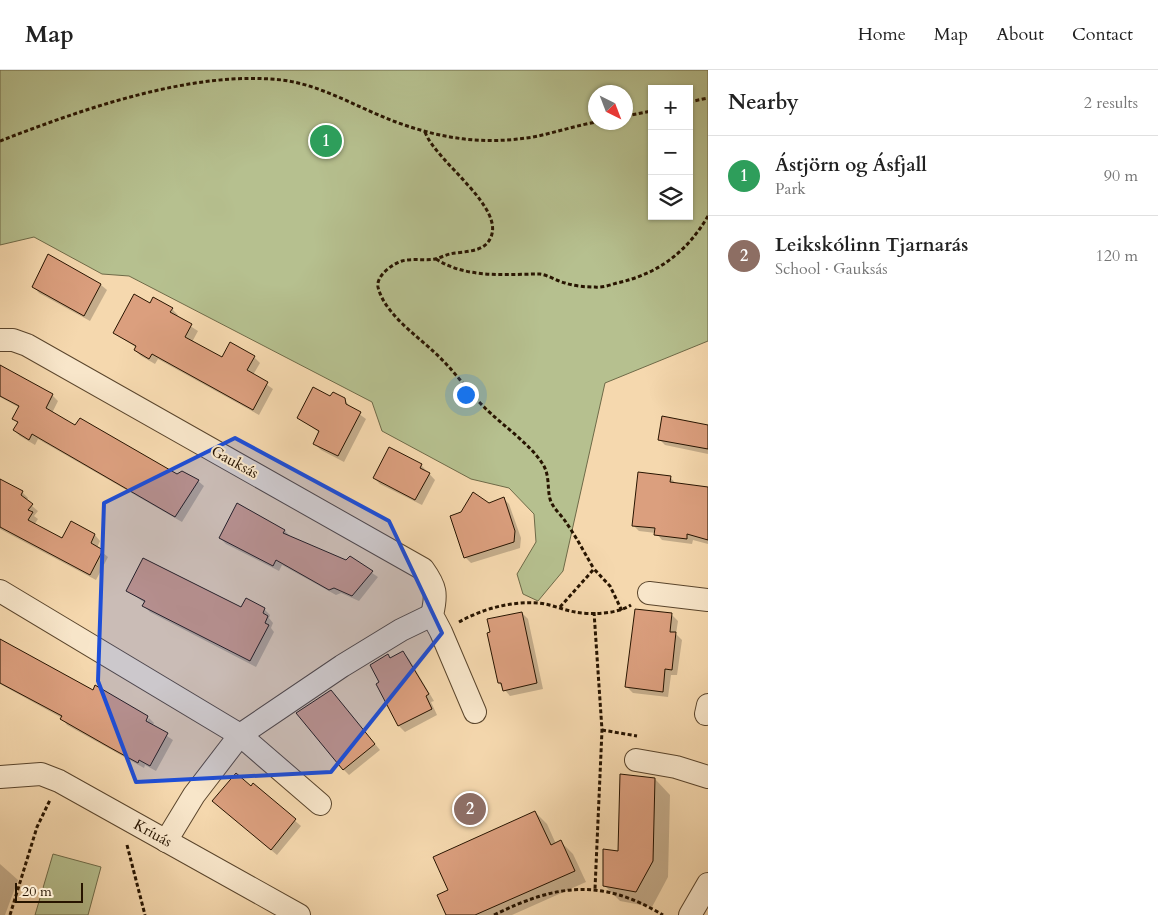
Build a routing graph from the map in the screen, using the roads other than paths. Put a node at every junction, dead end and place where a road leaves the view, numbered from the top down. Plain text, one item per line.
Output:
1 (0, 340) edge
2 (0, 591) edge
3 (649, 593) road end
4 (708, 600) edge
5 (436, 623) junction
6 (475, 712) dead end
7 (240, 734) junction
8 (636, 760) dead end
9 (0, 777) edge
10 (708, 777) edge
11 (320, 804) dead end
12 (166, 841) junction
13 (708, 884) edge
14 (299, 915) edge
15 (690, 915) edge

1 - 5 street, Gauksás
2 - 7 street
3 - 4 street
5 - 6 street, Gauksás
5 - 7 street
7 - 11 street
7 - 12 street
8 - 10 street
9 - 12 street, Kríuás
12 - 14 street, Kríuás
13 - 15 street

